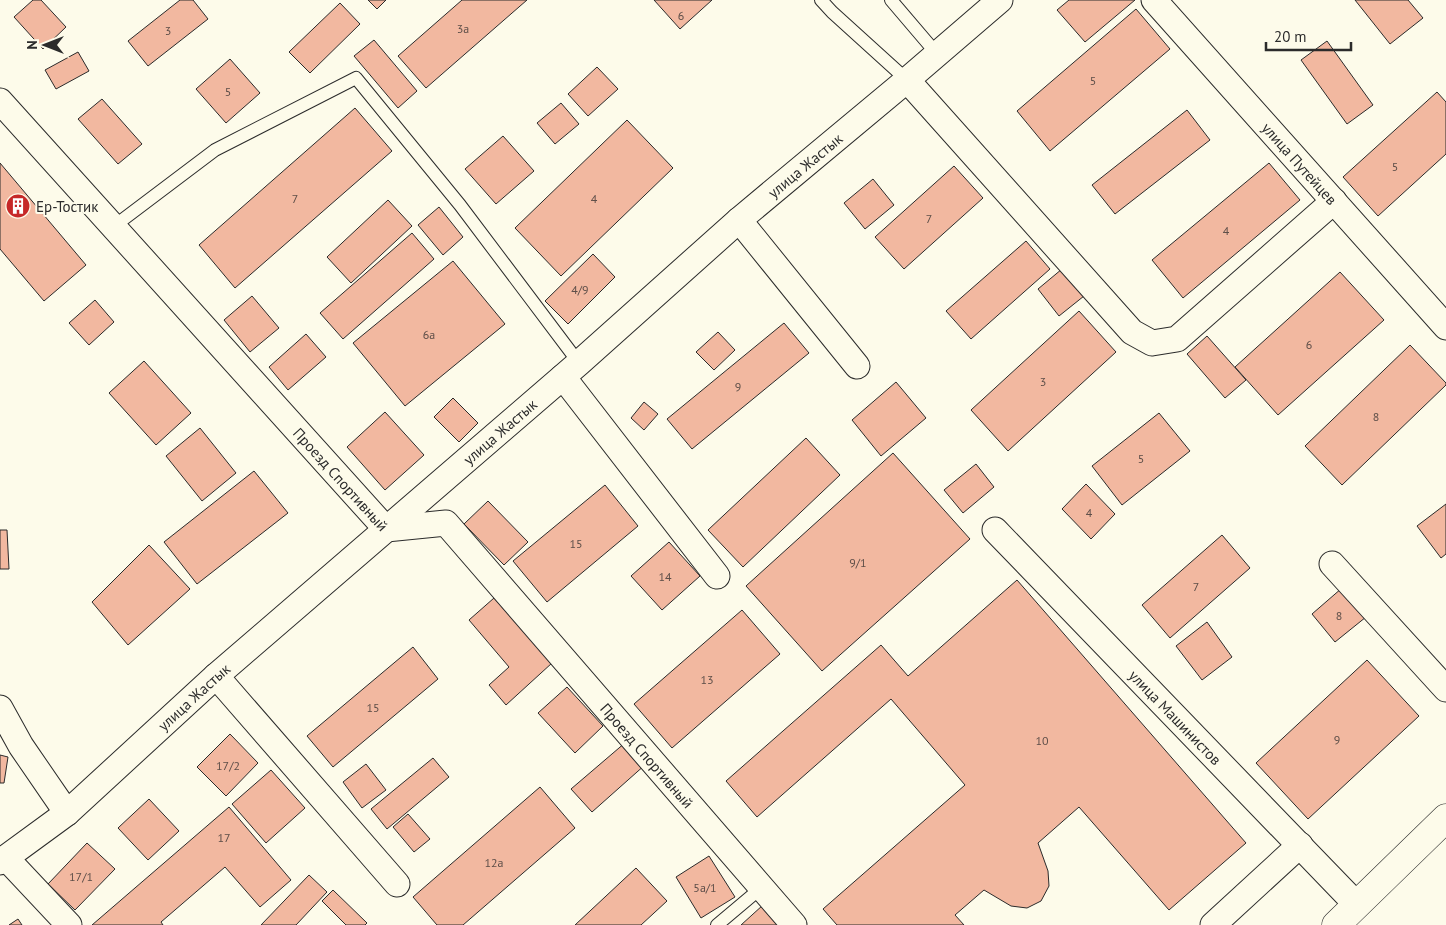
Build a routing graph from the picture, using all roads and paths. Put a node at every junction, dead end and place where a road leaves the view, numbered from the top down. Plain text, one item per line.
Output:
1 (822, 0) edge
2 (891, 0) edge
3 (1000, 0) edge
4 (1154, 0) edge
5 (937, 54) junction
6 (907, 80) junction
7 (0, 101) edge
8 (1334, 202) junction
9 (739, 220) junction
10 (113, 227) junction
11 (1446, 327) edge
12 (857, 366) dead end
13 (571, 370) junction
14 (386, 530) junction
15 (994, 530) dead end
16 (1332, 564) dead end
17 (717, 576) dead end
18 (216, 676) junction
19 (1446, 689) edge
20 (0, 708) edge
21 (67, 813) junction
22 (1446, 818) edge
23 (1300, 845) junction
24 (3, 860) edge
25 (397, 884) dead end
26 (761, 888) junction
27 (1357, 905) junction
28 (69, 925) edge
29 (717, 925) edge
30 (794, 925) edge
31 (1213, 925) edge
32 (1336, 925) edge

1 - 6 lane
2 - 5 lane
3 - 5 street, улица Жастык
4 - 8 street, улица Путейцев
5 - 6 street, улица Жастык
6 - 8 street
6 - 9 street, улица Жастык
7 - 10 street, Проезд Спортивный
8 - 11 street, улица Путейцев
9 - 12 street
9 - 13 street, улица Жастык
10 - 13 lane
10 - 14 street, Проезд Спортивный
13 - 14 street, улица Жастык
13 - 17 street
14 - 18 street, улица Жастык
14 - 26 street, Проезд Спортивный
15 - 23 street, улица Машинистов
16 - 19 street
18 - 21 street, улица Жастык
18 - 25 street
20 - 21 street
21 - 24 street, улица Жастык
22 - 27 street
23 - 27 street, улица Машинистов
23 - 31 street
24 - 28 street
26 - 29 lane
26 - 30 street, Проезд Спортивный
27 - 32 street

